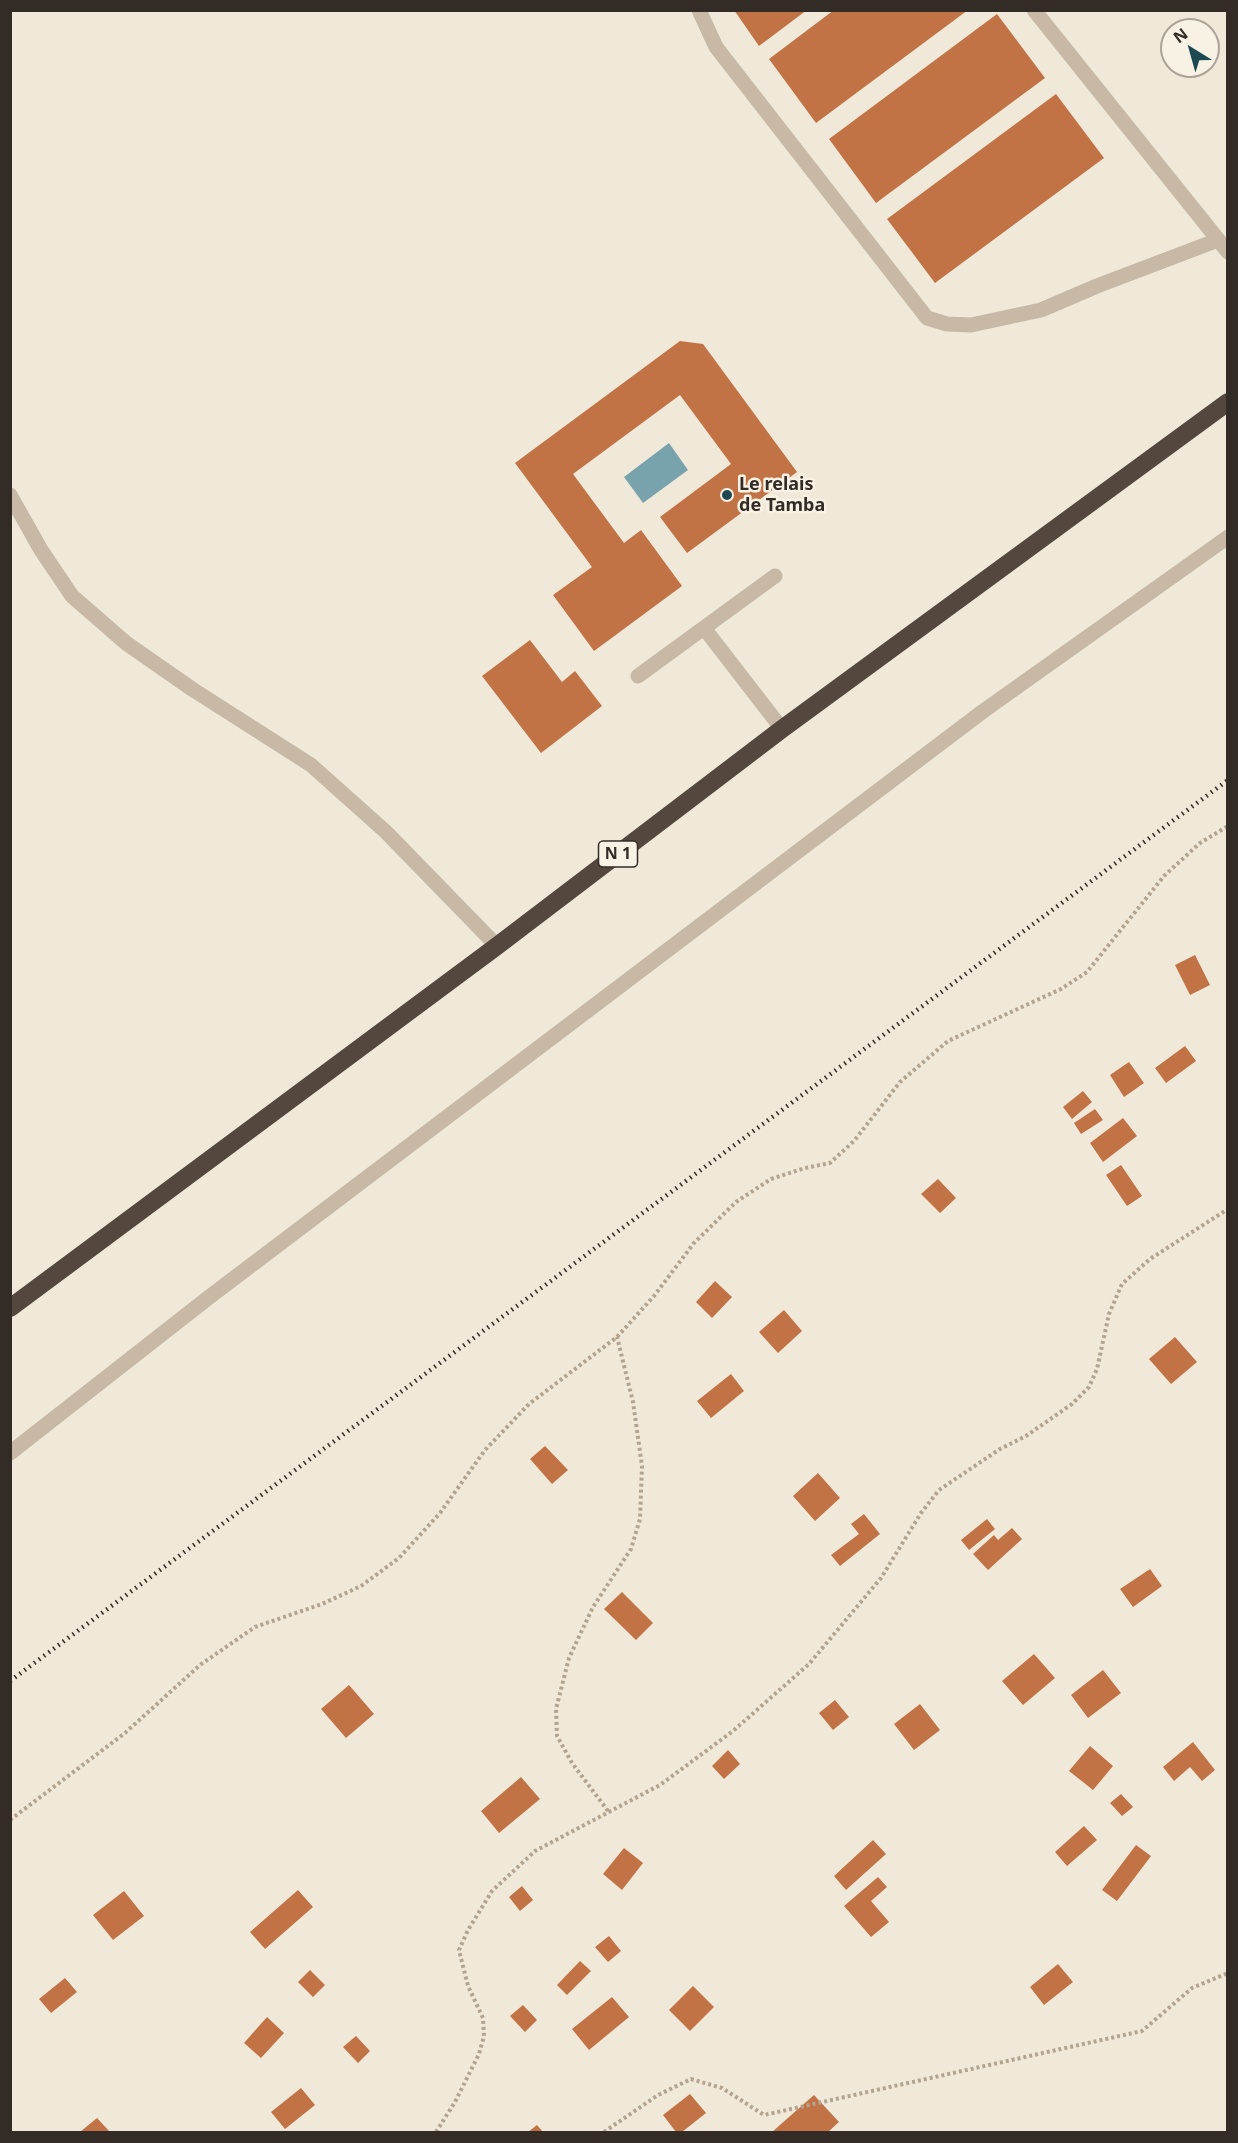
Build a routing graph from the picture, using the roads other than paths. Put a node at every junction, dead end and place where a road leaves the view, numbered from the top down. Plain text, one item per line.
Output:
1 (699, 10) edge
2 (1034, 10) edge
3 (1223, 246) edge
4 (1227, 402) edge
5 (10, 495) edge
6 (1227, 537) edge
7 (775, 576) dead end
8 (705, 628) junction
9 (638, 676) dead end
10 (782, 729) junction
11 (497, 946) junction
12 (10, 1308) edge
13 (10, 1453) edge

1 - 3 street
2 - 3 street
4 - 10 highway, N 1
5 - 11 street
6 - 13 street
7 - 8 street
8 - 9 street
8 - 10 street
10 - 11 highway, N 1
11 - 12 highway, N 1

